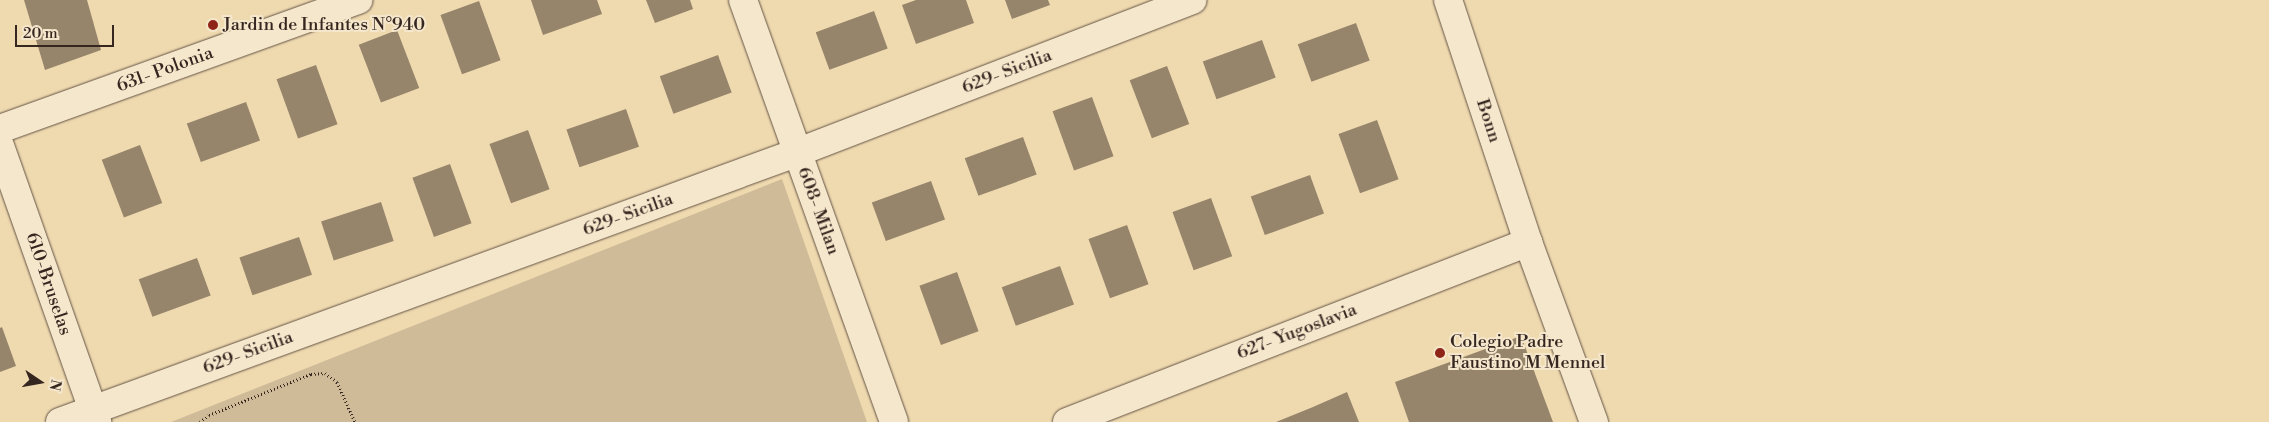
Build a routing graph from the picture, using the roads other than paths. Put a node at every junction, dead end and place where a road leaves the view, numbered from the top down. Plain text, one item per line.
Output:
1 (358, 0) edge
2 (743, 0) edge
3 (1193, 0) edge
4 (1448, 0) edge
5 (0, 129) edge
6 (0, 146) edge
7 (796, 153) junction
8 (1528, 242) junction
9 (95, 416) edge
10 (60, 422) edge
11 (894, 422) edge
12 (1067, 422) edge
13 (1594, 422) edge

1 - 5 street, 631- Polonia
2 - 7 street, 608- Milan
3 - 7 street, 629- Sicilia
4 - 8 street, Bonn
6 - 9 street, 610-Bruselas
7 - 9 street, 629- Sicilia
7 - 11 street, 608- Milan
8 - 12 street, 627- Yugoslavia
8 - 13 street, Bonn
9 - 10 street, 629- Sicilia

